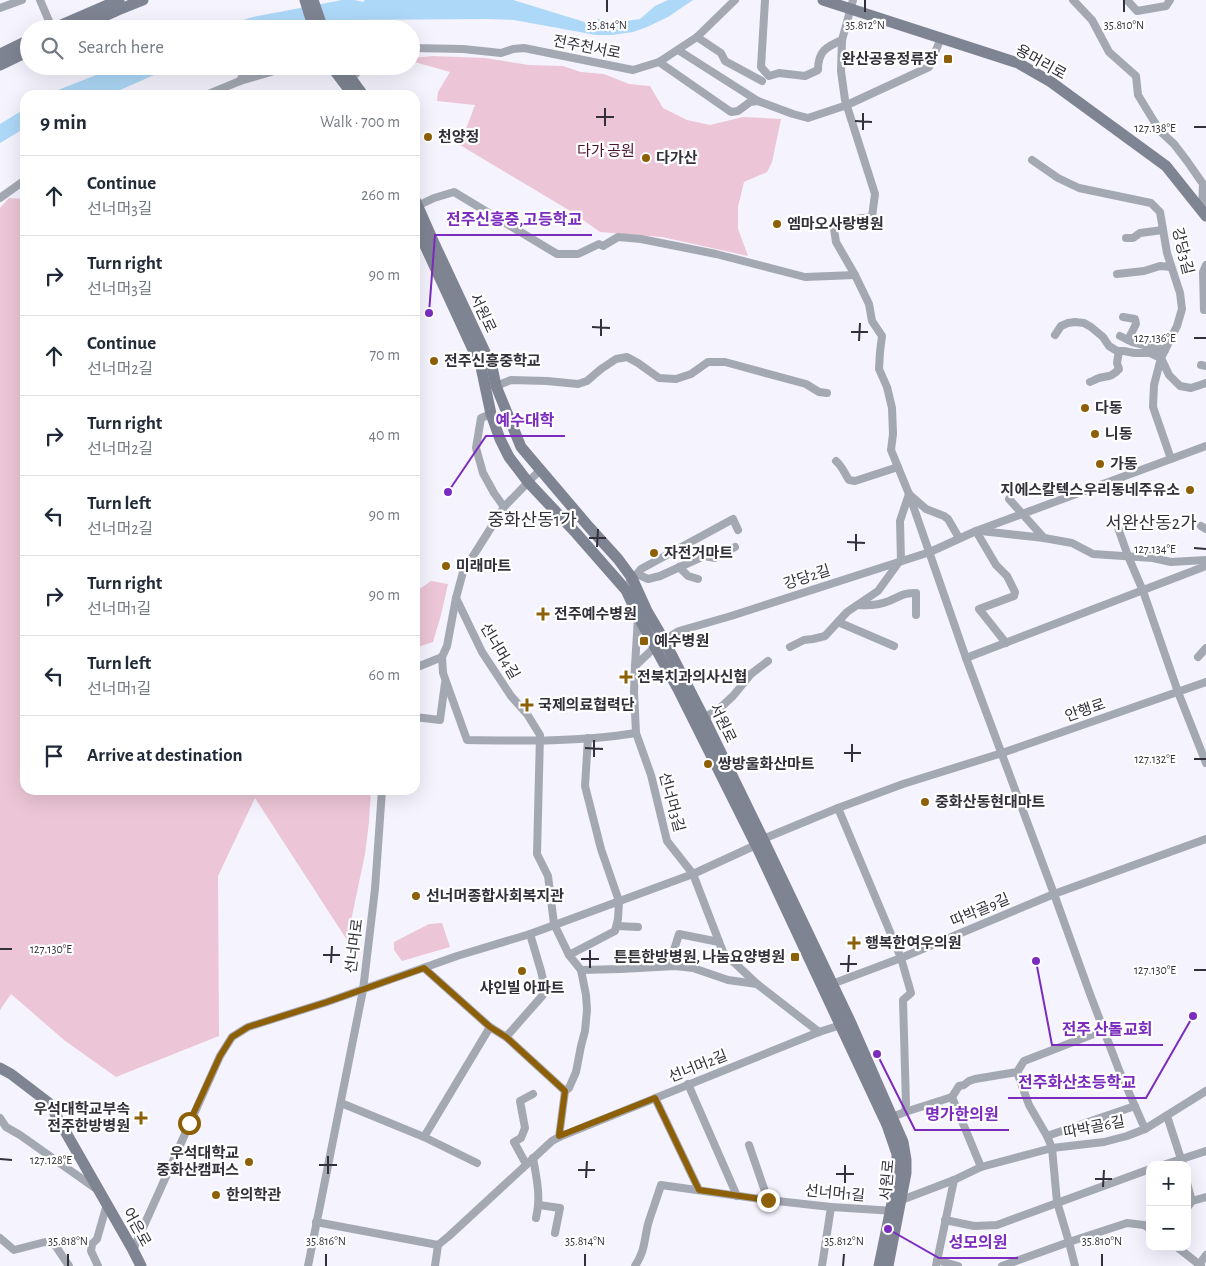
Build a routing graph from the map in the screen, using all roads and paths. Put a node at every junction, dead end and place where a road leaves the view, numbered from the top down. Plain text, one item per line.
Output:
1 (22, 0) edge
2 (40, 0) edge
3 (119, 0) edge
4 (144, 0) edge
5 (305, 0) edge
6 (313, 0) edge
7 (735, 0) edge
8 (765, 0) edge
9 (823, 0) edge
10 (1074, 0) edge
11 (1127, 0) edge
12 (1170, 0) edge
13 (851, 4) edge
14 (0, 8) edge
15 (48, 20) edge
16 (73, 20) edge
17 (96, 20) edge
18 (311, 20) edge
19 (320, 20) edge
20 (697, 37) junction
21 (941, 38) junction
22 (842, 40) junction
23 (20, 44) edge
24 (420, 48) edge
25 (678, 50) junction
26 (0, 54) edge
27 (20, 55) edge
28 (659, 62) junction
29 (0, 65) edge
30 (243, 75) edge
31 (261, 75) edge
32 (338, 75) edge
33 (349, 75) edge
34 (354, 75) edge
35 (351, 78) junction
36 (240, 81) junction
37 (762, 81) dead end
38 (218, 90) edge
39 (349, 90) edge
40 (359, 90) edge
41 (758, 101) junction
42 (847, 105) junction
43 (1032, 160) dead end
44 (20, 184) edge
45 (0, 198) edge
46 (420, 203) edge
47 (420, 213) edge
48 (1204, 213) edge
49 (1163, 230) junction
50 (420, 235) edge
51 (1126, 238) dead end
52 (1206, 265) edge
53 (1171, 267) junction
54 (1117, 274) dead end
55 (855, 275) junction
56 (1204, 310) dead end
57 (1124, 317) dead end
58 (1055, 335) dead end
59 (1165, 350) junction
60 (1119, 351) junction
61 (1161, 358) junction
62 (1090, 382) dead end
63 (1206, 383) edge
64 (496, 386) junction
65 (827, 393) dead end
66 (491, 414) junction
67 (1206, 446) edge
68 (1171, 459) junction
69 (836, 461) dead end
70 (898, 467) junction
71 (540, 470) junction
72 (528, 482) junction
73 (909, 494) junction
74 (1010, 499) dead end
75 (504, 507) junction
76 (1024, 514) junction
77 (1117, 525) dead end
78 (738, 530) dead end
79 (978, 531) junction
80 (959, 538) junction
81 (1044, 538) junction
82 (735, 547) dead end
83 (930, 552) junction
84 (1128, 556) junction
85 (1206, 560) edge
86 (900, 561) junction
87 (1206, 566) edge
88 (679, 567) junction
89 (635, 576) junction
90 (698, 579) dead end
91 (622, 586) junction
92 (1143, 591) junction
93 (456, 598) junction
94 (858, 605) junction
95 (643, 613) junction
96 (916, 614) dead end
97 (838, 622) junction
98 (660, 643) junction
99 (1006, 643) junction
100 (894, 646) dead end
101 (790, 647) dead end
102 (1206, 648) edge
103 (442, 657) junction
104 (966, 658) junction
105 (1198, 658) dead end
106 (768, 661) dead end
107 (420, 666) edge
108 (634, 666) junction
109 (445, 681) junction
110 (1206, 682) edge
111 (1178, 692) junction
112 (420, 718) edge
113 (704, 718) junction
114 (636, 733) junction
115 (588, 738) junction
116 (540, 741) junction
117 (1002, 754) junction
118 (1206, 763) edge
119 (382, 795) edge
120 (838, 808) junction
121 (1206, 839) edge
122 (759, 842) junction
123 (692, 874) junction
124 (1054, 894) junction
125 (619, 902) junction
126 (554, 924) junction
127 (617, 926) junction
128 (638, 927) dead end
129 (530, 934) junction
130 (719, 942) junction
131 (569, 955) junction
132 (901, 958) junction
133 (669, 966) junction
134 (424, 968) junction
135 (581, 970) junction
136 (758, 984) junction
137 (832, 984) junction
138 (363, 990) junction
139 (845, 1024) junction
140 (490, 1027) junction
141 (1104, 1030) junction
142 (818, 1032) junction
143 (506, 1037) junction
144 (0, 1068) edge
145 (1017, 1072) junction
146 (688, 1084) junction
147 (565, 1091) junction
148 (1206, 1091) edge
149 (533, 1094) dead end
150 (952, 1097) junction
151 (655, 1098) junction
152 (341, 1103) junction
153 (1135, 1106) junction
154 (905, 1112) junction
155 (1167, 1116) junction
156 (892, 1117) junction
157 (0, 1118) edge
158 (1145, 1129) junction
159 (559, 1136) junction
160 (1047, 1136) junction
161 (424, 1137) junction
162 (749, 1146) dead end
163 (1052, 1148) junction
164 (1206, 1151) edge
165 (533, 1158) junction
166 (1182, 1161) edge
167 (1184, 1161) edge
168 (477, 1163) dead end
169 (526, 1164) junction
170 (981, 1167) junction
171 (1146, 1170) edge
172 (954, 1180) junction
173 (99, 1190) junction
174 (699, 1190) junction
175 (737, 1196) junction
176 (1206, 1197) edge
177 (768, 1200) junction
178 (1057, 1202) junction
179 (106, 1204) junction
180 (1191, 1204) edge
181 (539, 1205) junction
182 (896, 1206) junction
183 (831, 1208) junction
184 (536, 1218) dead end
185 (945, 1220) junction
186 (316, 1222) junction
187 (1146, 1227) edge
188 (556, 1233) dead end
189 (0, 1238) edge
190 (1070, 1242) junction
191 (438, 1244) junction
192 (133, 1250) junction
193 (1183, 1251) edge
194 (1206, 1255) edge
195 (937, 1263) edge
196 (69, 1266) edge
197 (98, 1266) edge
198 (141, 1266) edge
199 (308, 1266) edge
200 (435, 1266) edge
201 (635, 1266) edge
202 (822, 1266) edge
203 (879, 1266) edge
204 (888, 1266) edge
205 (958, 1266) edge
206 (1002, 1266) edge
207 (1075, 1266) edge
208 (1200, 1266) edge

1 - 14 street
2 - 15 street
3 - 16 street
4 - 17 street
5 - 18 street
6 - 19 street
7 - 20 street, 전주천서로
8 - 22 street
9 - 13 street, 용머리로
10 - 48 street
11 - 12 street
13 - 21 street, 용머리로
13 - 22 street
20 - 25 street, 전주천서로
20 - 37 street
21 - 42 street
21 - 48 street, 용머리로
22 - 42 street
23 - 26 street
24 - 28 street, 전주천서로
25 - 28 street, 전주천서로
25 - 41 street
27 - 29 street
28 - 41 street
30 - 36 street
31 - 36 street
32 - 39 street
33 - 35 street
34 - 35 street
35 - 40 street
36 - 38 street
41 - 42 street
42 - 55 street
43 - 49 street, 강당3길
44 - 45 street
46 - 55 street
47 - 64 street, 서원로
49 - 51 street
49 - 53 street, 강당3길
50 - 66 street, 서원로
52 - 56 street
53 - 54 street
53 - 59 street, 강당3길
55 - 70 street
57 - 59 street
58 - 60 street
59 - 61 street, 강당3길
60 - 61 street
60 - 62 street
61 - 63 street
61 - 68 street, 강당3길
64 - 65 street
64 - 71 street, 서원로
66 - 72 street, 서원로
66 - 75 street
67 - 68 street, 강당2길
68 - 76 street, 강당2길
69 - 70 street
70 - 73 street
71 - 72 street
71 - 89 street, 서원로
72 - 75 street
72 - 91 street, 서원로
73 - 80 street
73 - 83 street
73 - 86 street
74 - 76 street
75 - 93 street
76 - 79 street, 강당2길
76 - 81 street
77 - 84 street
78 - 89 street
79 - 80 street, 강당2길
79 - 81 street
79 - 99 street
80 - 83 street, 강당2길
81 - 84 street
82 - 88 street
83 - 86 street, 강당2길
83 - 104 street
84 - 85 street
84 - 92 street
86 - 94 street
86 - 98 street, 강당2길
87 - 92 street
88 - 89 street
88 - 90 street
89 - 91 street
89 - 95 street, 서원로
91 - 95 street, 서원로
92 - 99 street
92 - 111 street
93 - 103 street
93 - 116 street, 선너머4길
94 - 96 street
94 - 97 street
95 - 98 street, 서원로
95 - 108 street
97 - 100 street
97 - 101 street
98 - 108 street
98 - 113 street, 서원로
98 - 122 street, 서원로
99 - 104 street
102 - 105 street
103 - 107 street
103 - 109 street
104 - 117 street
106 - 113 street
108 - 114 street
109 - 112 street
109 - 116 street
110 - 111 street, 안행로
111 - 117 street, 안행로
111 - 118 street
113 - 122 street, 서원로
114 - 115 street
114 - 123 street, 선너머3길
115 - 116 street
115 - 125 street
116 - 126 street, 선너머4길
117 - 120 street, 안행로
117 - 124 street
119 - 138 street, 선너머로
120 - 122 street, 안행로
120 - 132 street
121 - 124 street, 따박골9길
122 - 123 street
122 - 137 street, 서원로
122 - 139 street, 서원로
123 - 125 street
123 - 130 street, 선너머3길
124 - 132 street, 따박골9길
124 - 141 street
125 - 126 street
125 - 127 street
126 - 129 street
126 - 131 street
127 - 128 street
127 - 131 street
129 - 134 street
129 - 143 street
130 - 133 street
130 - 136 street, 선너머3길
131 - 135 street
132 - 137 street, 따박골9길
132 - 154 street
133 - 135 street
133 - 136 street
134 - 138 street
134 - 140 street
135 - 147 street
136 - 142 street
137 - 139 street, 서원로
138 - 152 street, 선너머로
138 - 192 street
139 - 142 street, 선너머2길
139 - 156 street, 서원로
139 - 182 street, 서원로
140 - 143 street
140 - 161 street
141 - 145 street
141 - 153 street
142 - 146 street, 선너머2길
143 - 147 street
144 - 173 street, 어은로
145 - 150 street
145 - 160 street, 따박골6길
146 - 151 street, 선너머2길
146 - 175 street
147 - 159 street
148 - 155 street, 따박골6길
149 - 169 street
150 - 154 street
150 - 170 street
151 - 159 street, 선너머2길
151 - 174 street
152 - 161 street
152 - 186 street, 선너머로
153 - 158 street
153 - 160 street, 따박골6길
154 - 156 street
155 - 158 street, 따박골6길
155 - 166 street
156 - 182 street, 서원로
157 - 173 street, 어은로
158 - 163 street, 따박골6길
159 - 165 street, 선너머2길
160 - 163 street, 따박골6길
161 - 168 street
162 - 177 street
163 - 170 street, 따박골6길
163 - 178 street, 따박골6길
164 - 167 street
165 - 169 street, 선너머2길
165 - 181 street
169 - 191 street, 선너머2길
170 - 172 street, 따박골6길
171 - 178 street
172 - 182 street, 따박골6길
172 - 185 street
173 - 179 street, 어은로
174 - 175 street, 선너머1길
174 - 201 street, 선너머1길
175 - 177 street, 선너머1길
176 - 180 street
177 - 183 street, 선너머1길
178 - 185 street
178 - 190 street, 따박골6길
179 - 192 street, 어은로
179 - 197 street, 어은로
181 - 184 street
181 - 188 street
182 - 183 street, 선너머1길
182 - 203 street, 서원로
182 - 204 street, 서원로
183 - 202 street
185 - 195 street
186 - 191 street
186 - 199 street, 선너머로
187 - 190 street
189 - 196 street
190 - 206 street
190 - 207 street, 따박골6길
191 - 200 street
192 - 198 street, 어은로
193 - 208 street
194 - 208 street
195 - 205 street

